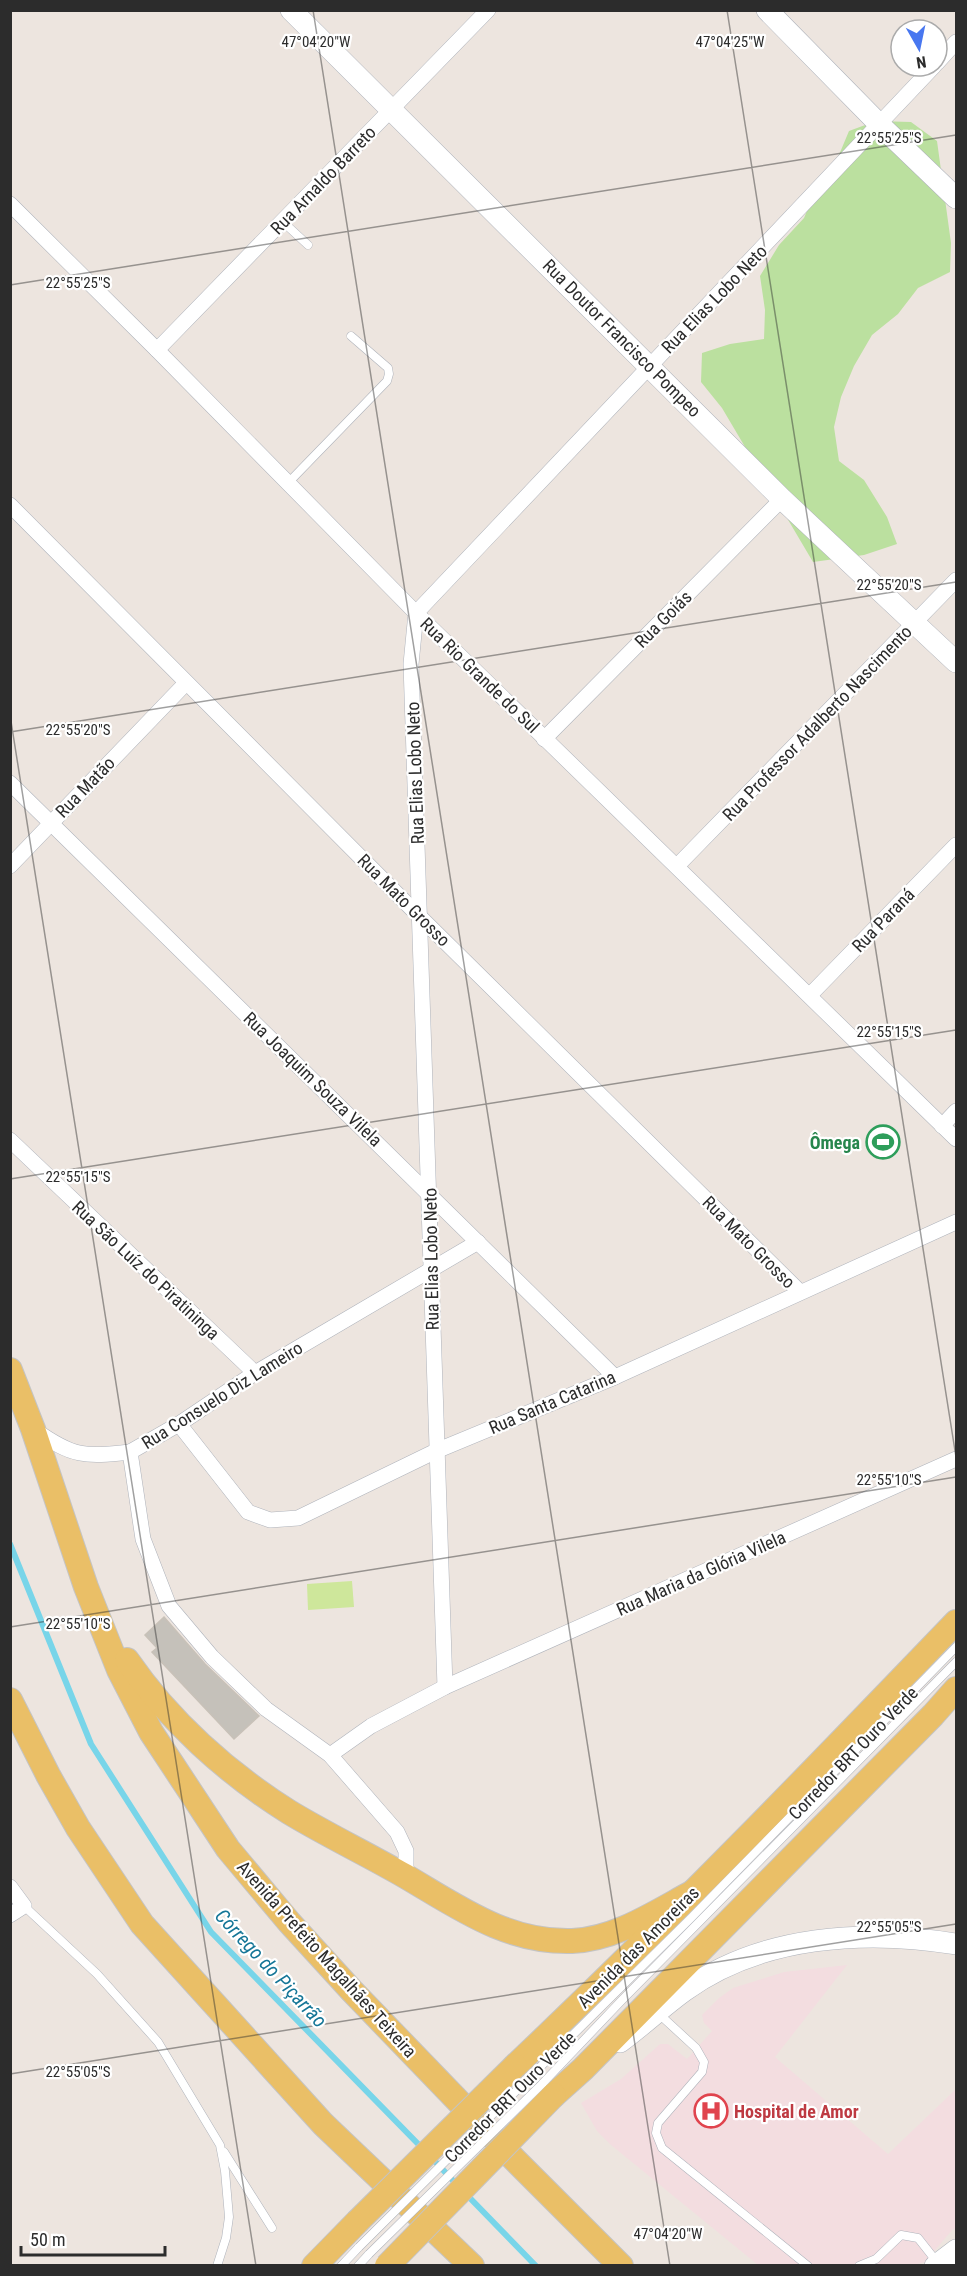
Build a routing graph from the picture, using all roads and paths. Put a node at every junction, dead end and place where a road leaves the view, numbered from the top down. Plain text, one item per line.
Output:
1 (291, 10) edge
2 (488, 10) edge
3 (767, 10) edge
4 (924, 78) edge
5 (392, 109) junction
6 (880, 125) junction
7 (957, 198) edge
8 (10, 204) edge
9 (282, 221) junction
10 (308, 245) dead end
11 (351, 336) dead end
12 (157, 350) junction
13 (650, 365) junction
14 (288, 483) junction
15 (782, 499) junction
16 (10, 505) edge
17 (957, 580) edge
18 (416, 613) junction
19 (915, 623) junction
20 (957, 662) edge
21 (186, 683) junction
22 (544, 739) junction
23 (10, 783) edge
24 (51, 822) junction
25 (957, 845) edge
26 (10, 866) edge
27 (677, 866) junction
28 (419, 916) junction
29 (810, 995) junction
30 (957, 1111) edge
31 (942, 1126) junction
32 (957, 1139) edge
33 (10, 1140) edge
34 (429, 1193) junction
35 (957, 1222) edge
36 (478, 1242) junction
37 (431, 1268) junction
38 (800, 1292) junction
39 (10, 1370) edge
40 (255, 1373) junction
41 (615, 1377) junction
42 (179, 1424) junction
43 (33, 1429) junction
44 (436, 1451) junction
45 (130, 1452) junction
46 (957, 1459) edge
47 (96, 1612) junction
48 (957, 1622) edge
49 (957, 1647) edge
50 (957, 1662) edge
51 (445, 1688) junction
52 (957, 1689) edge
53 (10, 1700) edge
54 (330, 1755) junction
55 (406, 1877) junction
56 (10, 1887) edge
57 (693, 1892) junction
58 (24, 1906) junction
59 (10, 1915) edge
60 (957, 1944) edge
61 (658, 2013) junction
62 (583, 2069) junction
63 (520, 2074) junction
64 (548, 2090) junction
65 (220, 2145) junction
66 (272, 2228) dead end
67 (957, 2250) edge
68 (378, 2260) edge
69 (936, 2264) edge
70 (217, 2265) edge
71 (314, 2265) edge
72 (341, 2265) edge
73 (358, 2265) edge
74 (470, 2265) edge
75 (621, 2265) edge
76 (808, 2265) edge
77 (860, 2265) edge

1 - 5 street, Rua Doutor Francisco Pompeo
2 - 5 street, Rua Arnaldo Barreto
3 - 6 street
4 - 6 street, Rua Elias Lobo Neto
5 - 9 street, Rua Arnaldo Barreto
5 - 13 street, Rua Doutor Francisco Pompeo
6 - 7 street
6 - 13 street, Rua Elias Lobo Neto
8 - 12 street, Rua Rio Grande do Sul
9 - 10 lane
9 - 12 street, Rua Arnaldo Barreto
11 - 14 lane
12 - 14 street, Rua Rio Grande do Sul
13 - 15 street, Rua Doutor Francisco Pompeo
13 - 18 street, Rua Elias Lobo Neto
14 - 18 street, Rua Rio Grande do Sul
15 - 19 street, Rua Doutor Francisco Pompeo
15 - 22 street, Rua Goiás
16 - 21 street, Rua Mato Grosso
17 - 19 street, Rua Professor Adalberto Nascimento
18 - 22 street, Rua Rio Grande do Sul
18 - 28 street, Rua Elias Lobo Neto
19 - 20 street, Rua Doutor Francisco Pompeo
19 - 27 street, Rua Professor Adalberto Nascimento
21 - 24 street, Rua Matão
21 - 28 street, Rua Mato Grosso
22 - 27 street, Rua Rio Grande do Sul
23 - 24 street, Rua Joaquim Souza Vilela
24 - 26 street, Rua Matão
24 - 34 street, Rua Joaquim Souza Vilela
25 - 29 street, Rua Paraná
27 - 29 street, Rua Rio Grande do Sul
28 - 34 street, Rua Elias Lobo Neto
28 - 38 street, Rua Mato Grosso
29 - 31 street, Rua Rio Grande do Sul
30 - 31 street
31 - 32 street, Rua Rio Grande do Sul
33 - 40 street, Rua São Luíz do Piratininga
34 - 36 street, Rua Joaquim Souza Vilela
34 - 37 street, Rua Elias Lobo Neto
35 - 38 street, Rua Santa Catarina
36 - 37 street, Rua Consuelo Diz Lameiro
36 - 41 street, Rua Joaquim Souza Vilela
37 - 40 street, Rua Consuelo Diz Lameiro
37 - 44 street, Rua Elias Lobo Neto
38 - 41 street, Rua Santa Catarina
39 - 43 main road, Avenida Prefeito Magalhães Teixeira
40 - 42 street, Rua Consuelo Diz Lameiro
41 - 44 street, Rua Santa Catarina
42 - 44 street, Rua Santa Catarina
42 - 45 street, Rua Consuelo Diz Lameiro
43 - 45 street
43 - 47 main road, Avenida Prefeito Magalhães Teixeira
44 - 51 street, Rua Elias Lobo Neto
45 - 54 street, Rua Consuelo Diz Lameiro
46 - 51 street, Rua Maria da Glória Vilela
47 - 55 main road
47 - 75 main road, Avenida Prefeito Magalhães Teixeira
48 - 57 main road, Avenida das Amoreiras
49 - 63 lane, Corredor BRT Ouro Verde
50 - 64 lane, Corredor BRT Ouro Verde
51 - 54 street
52 - 62 main road
53 - 74 main road
54 - 55 street, Rua Consuelo Diz Lameiro
55 - 57 main road
56 - 58 street
57 - 63 main road, Avenida das Amoreiras
58 - 59 street
58 - 65 lane
60 - 61 street
61 - 62 street
61 - 76 lane
62 - 64 main road
63 - 71 main road, Avenida das Amoreiras, bridge
63 - 72 lane, Corredor BRT Ouro Verde, bridge
64 - 68 main road, bridge
65 - 66 lane
65 - 70 lane
67 - 69 street
68 - 73 lane
69 - 77 lane

